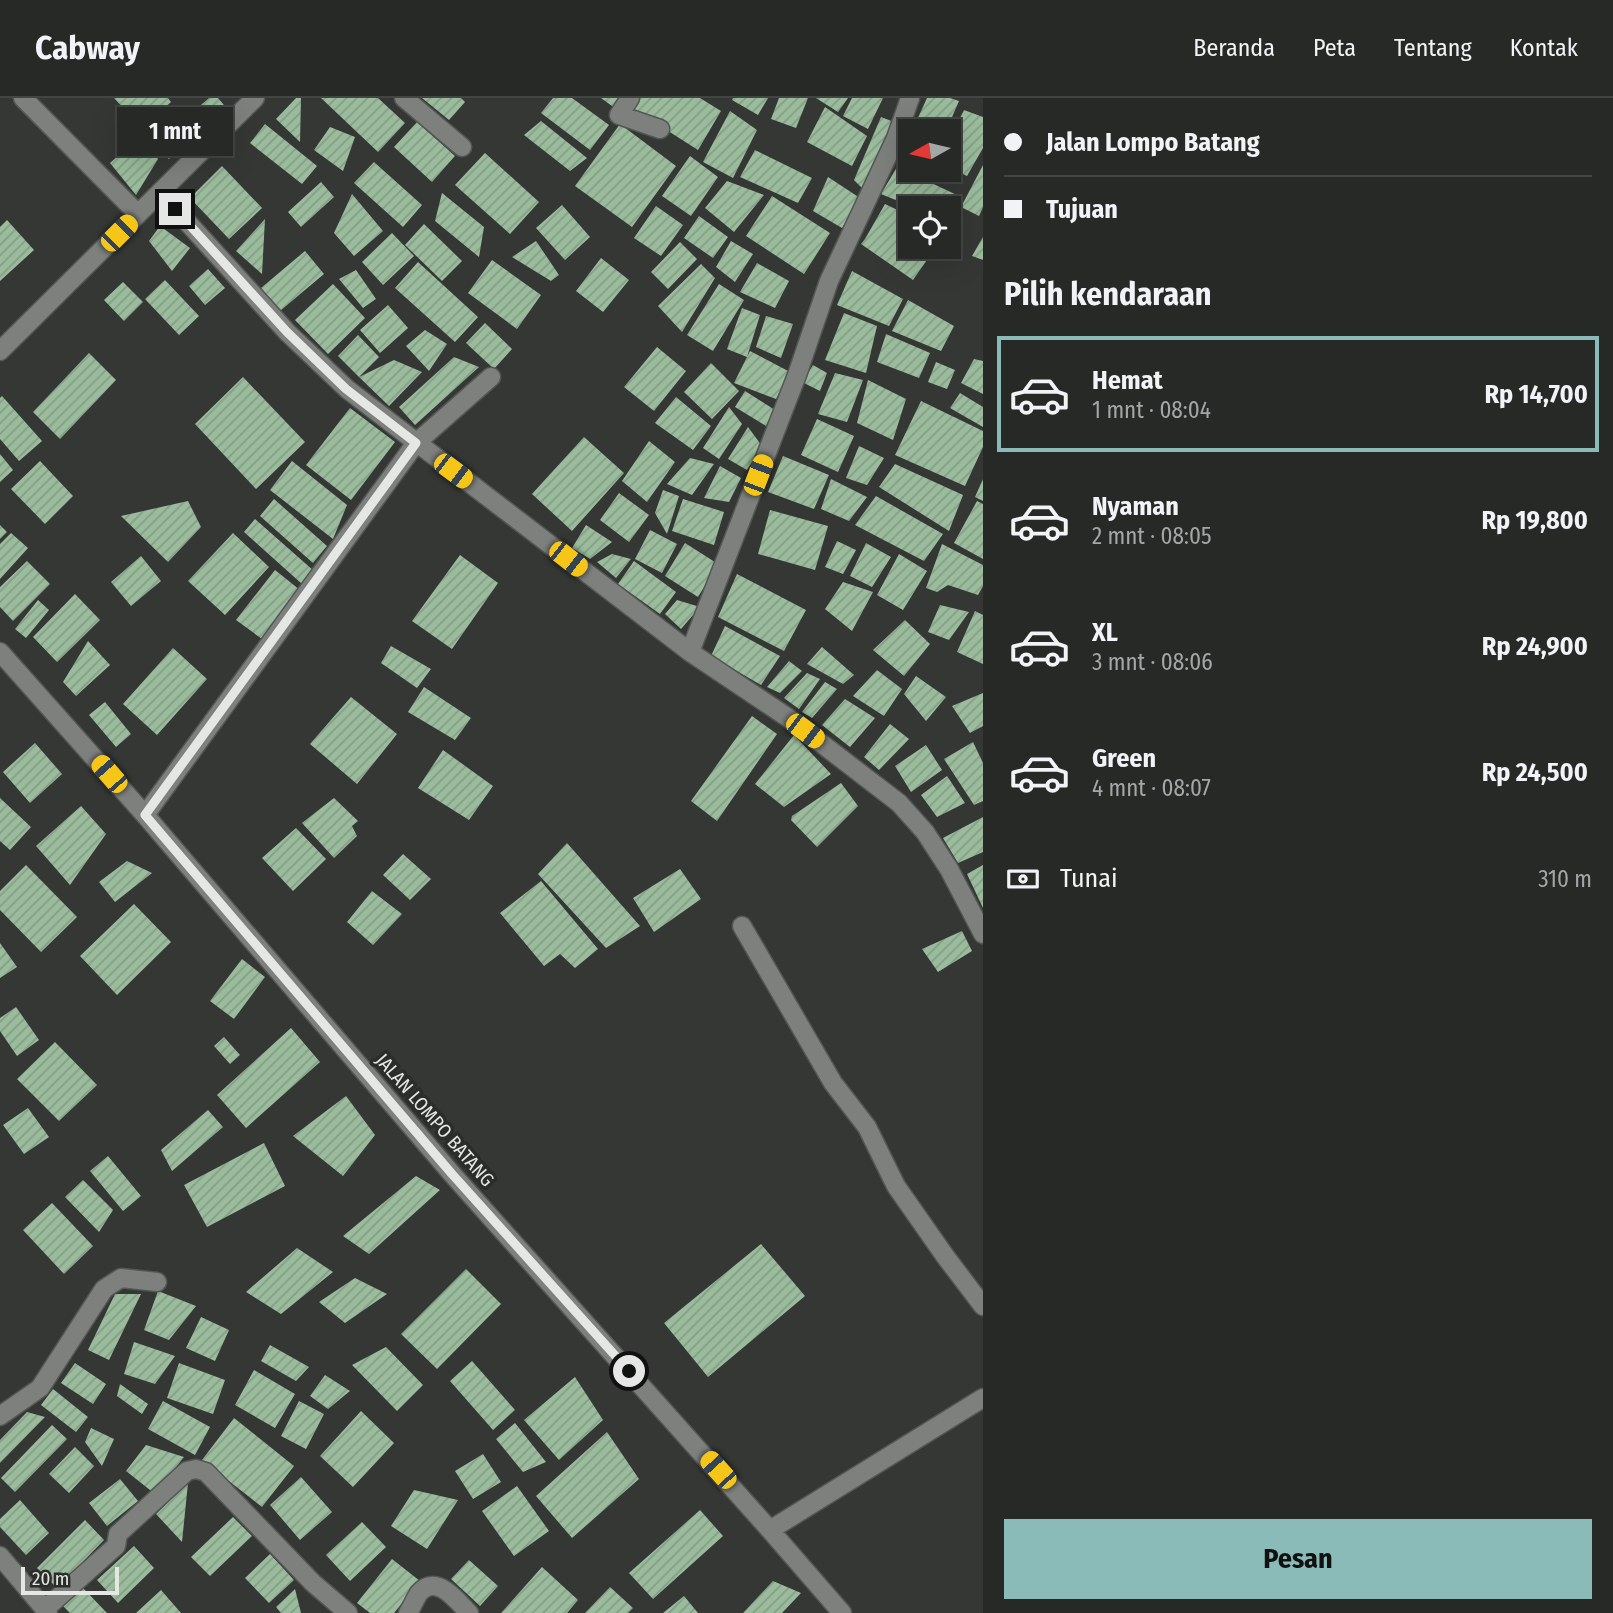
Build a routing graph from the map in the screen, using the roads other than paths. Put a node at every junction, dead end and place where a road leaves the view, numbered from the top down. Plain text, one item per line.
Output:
1 (23, 98) edge
2 (255, 98) edge
3 (404, 98) edge
4 (630, 98) edge
5 (911, 98) edge
6 (660, 129) dead end
7 (461, 147) dead end
8 (160, 192) junction
9 (138, 214) junction
10 (0, 351) edge
11 (491, 377) dead end
12 (416, 443) junction
13 (0, 652) edge
14 (690, 653) junction
15 (145, 815) junction
16 (742, 926) dead end
17 (983, 934) edge
18 (157, 1282) dead end
19 (983, 1306) edge
20 (983, 1398) edge
21 (0, 1416) edge
22 (771, 1530) junction
23 (0, 1556) edge
24 (46, 1611) edge
25 (348, 1613) edge
26 (408, 1613) edge
27 (469, 1613) edge
28 (842, 1613) edge

1 - 9 street
2 - 8 street
3 - 7 street
4 - 6 street
5 - 14 street
8 - 9 street
8 - 12 street
9 - 10 street
11 - 12 street
12 - 14 street
12 - 15 street
13 - 15 street, JALAN LOMPO BATANG
14 - 17 street
15 - 22 street, JALAN LOMPO BATANG
16 - 19 street
18 - 21 street
20 - 22 street
22 - 28 street, JALAN LOMPO BATANG
23 - 24 street
24 - 25 street
26 - 27 street

